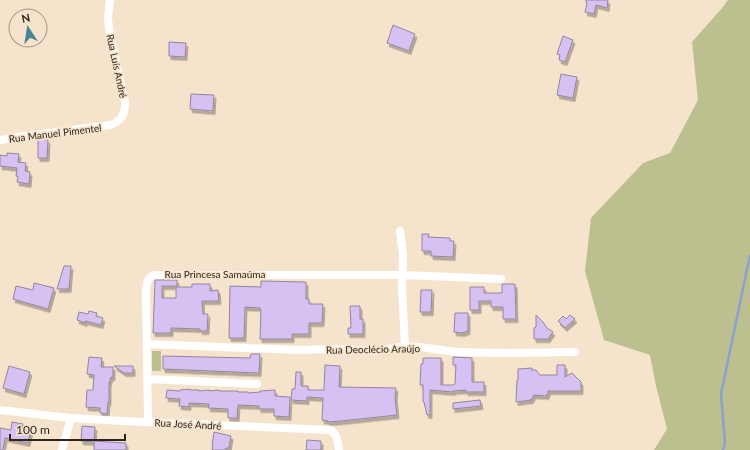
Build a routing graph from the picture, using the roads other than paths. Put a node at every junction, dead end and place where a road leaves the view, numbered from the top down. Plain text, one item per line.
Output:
1 (110, 0) edge
2 (110, 126) joint
3 (0, 140) edge
4 (400, 231) dead end
5 (403, 275) junction
6 (501, 279) dead end
7 (147, 344) junction
8 (405, 346) junction
9 (575, 352) dead end
10 (148, 379) junction
11 (257, 384) dead end
12 (0, 410) edge
13 (71, 418) junction
14 (148, 422) junction
15 (62, 450) edge
16 (339, 450) edge

1 - 2 street, Rua Luís André
2 - 3 street, Rua Manuel Pimentel
4 - 5 street
5 - 6 street
5 - 7 street, Rua Princesa Samaúma
5 - 8 street
7 - 8 street, Rua Deoclécio Araújo
7 - 10 street, Rua Princesa Samaúma
8 - 9 street, Rua Deoclécio Araújo
10 - 11 street
10 - 14 street, Rua Princesa Samaúma
12 - 13 street, Rua José André
13 - 14 street, Rua José André
13 - 15 street
14 - 16 street, Rua José André

